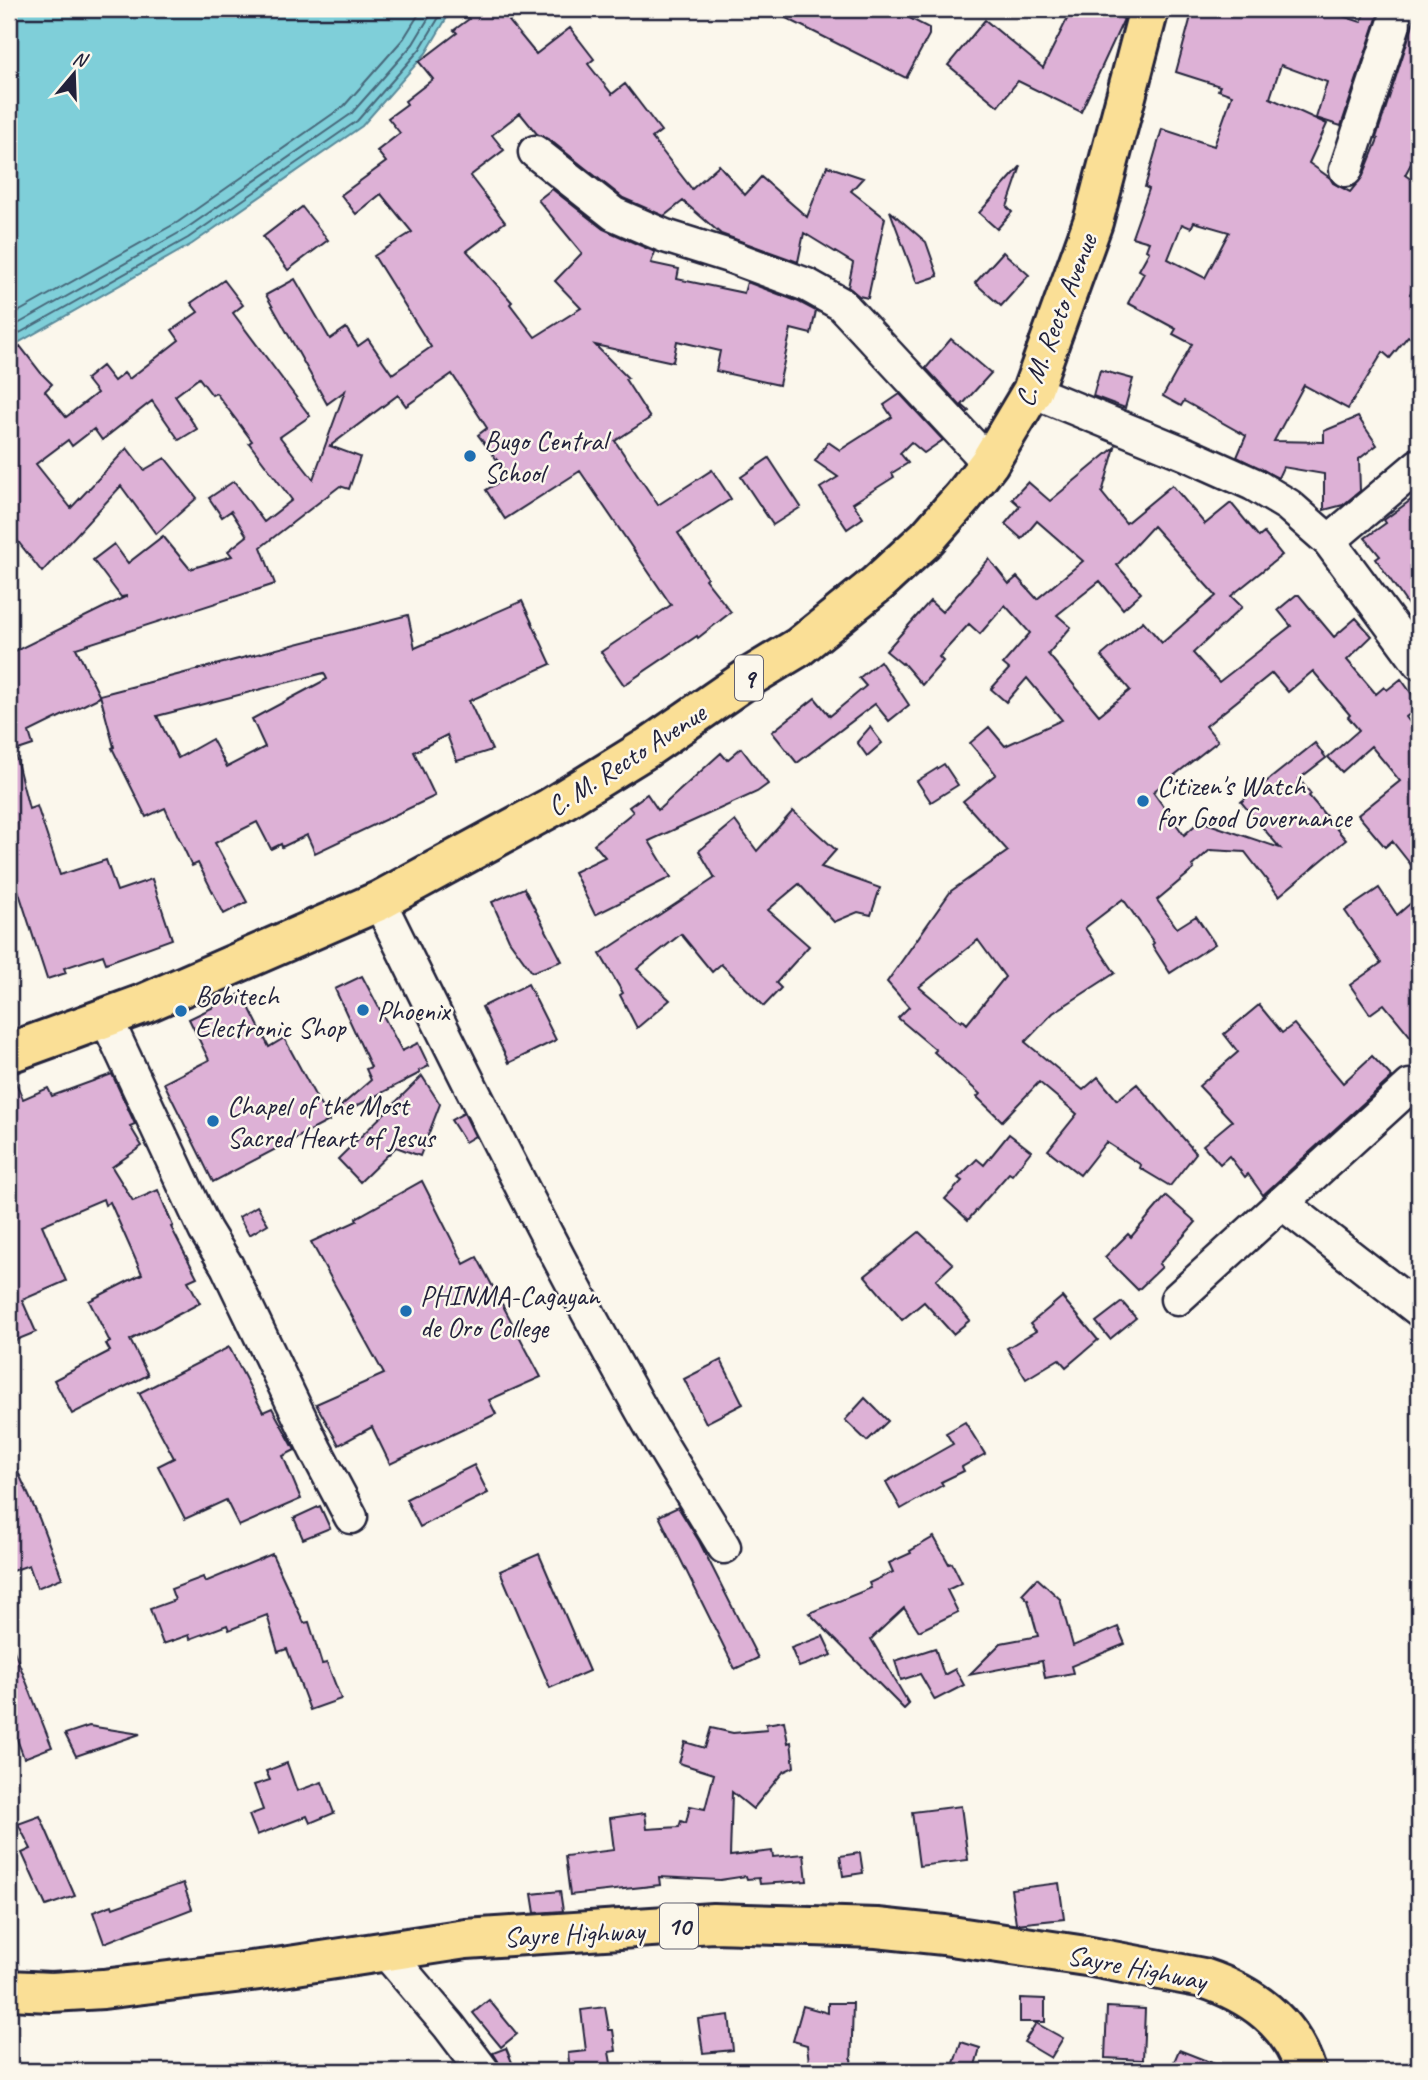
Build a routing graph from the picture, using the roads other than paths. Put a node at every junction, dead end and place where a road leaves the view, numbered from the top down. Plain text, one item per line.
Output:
1 (1149, 9) edge
2 (1399, 9) edge
3 (535, 152) dead end
4 (1346, 170) dead end
5 (1032, 391) junction
6 (989, 463) junction
7 (1419, 465) edge
8 (1329, 541) junction
9 (1419, 663) edge
10 (379, 901) junction
11 (106, 1018) junction
12 (14, 1052) edge
13 (1410, 1086) dead end
14 (1282, 1203) junction
15 (1177, 1299) dead end
16 (1419, 1310) edge
17 (351, 1517) dead end
18 (724, 1547) dead end
19 (385, 1951) junction
20 (9, 1990) edge
21 (483, 2071) edge
22 (1306, 2071) edge

1 - 5 highway, C. M. Recto Avenue / 9
2 - 4 street
3 - 6 street
5 - 6 highway, C. M. Recto Avenue / 9
5 - 8 street
6 - 10 highway, C. M. Recto Avenue / 9
7 - 8 street
8 - 9 street
10 - 11 highway, C. M. Recto Avenue / 9
10 - 18 street
11 - 12 highway, C. M. Recto Avenue / 9
11 - 17 street
13 - 14 street
14 - 15 street
14 - 16 street
19 - 20 highway, Sayre Highway / 10
19 - 21 street
19 - 22 highway, Sayre Highway / 10

